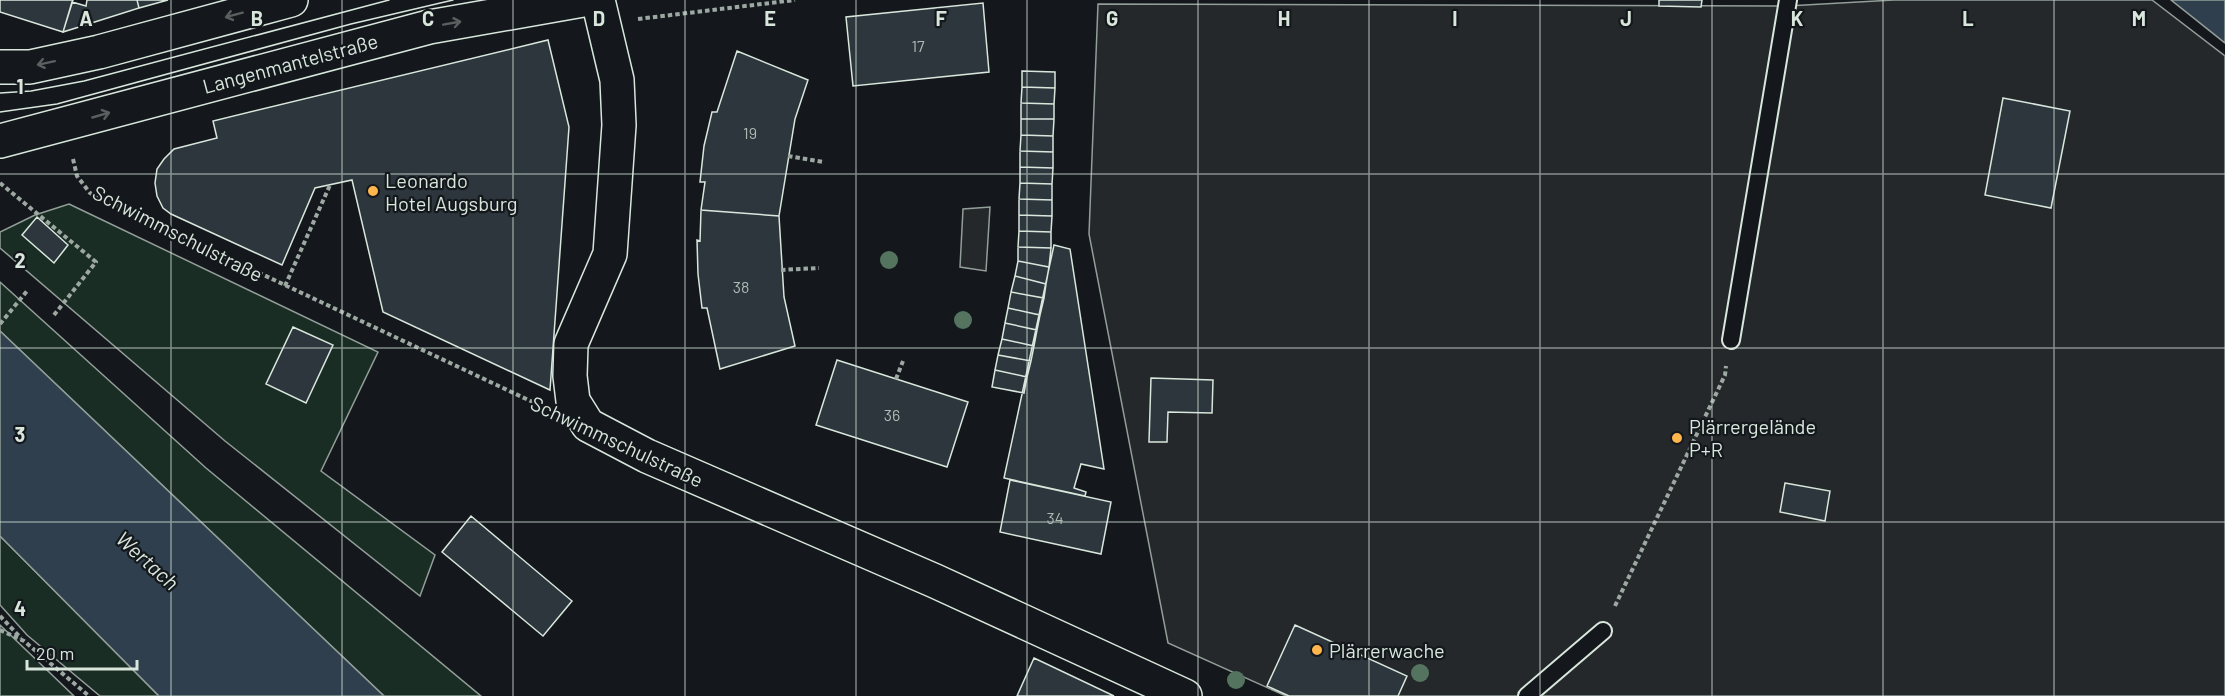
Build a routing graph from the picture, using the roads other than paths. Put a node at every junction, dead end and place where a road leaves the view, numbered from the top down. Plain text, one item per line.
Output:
1 (291, 0) edge
2 (1788, 0) edge
3 (595, 8) edge
4 (0, 67) edge
5 (0, 141) edge
6 (1731, 340) road end
7 (1603, 632) road end
8 (1185, 696) edge
9 (1527, 696) edge

1 -> 4 street
2 - 6 lane
5 -> 3 street, Langenmantelstraße
3 - 8 street, Schwimmschulstraße
7 - 9 lane

